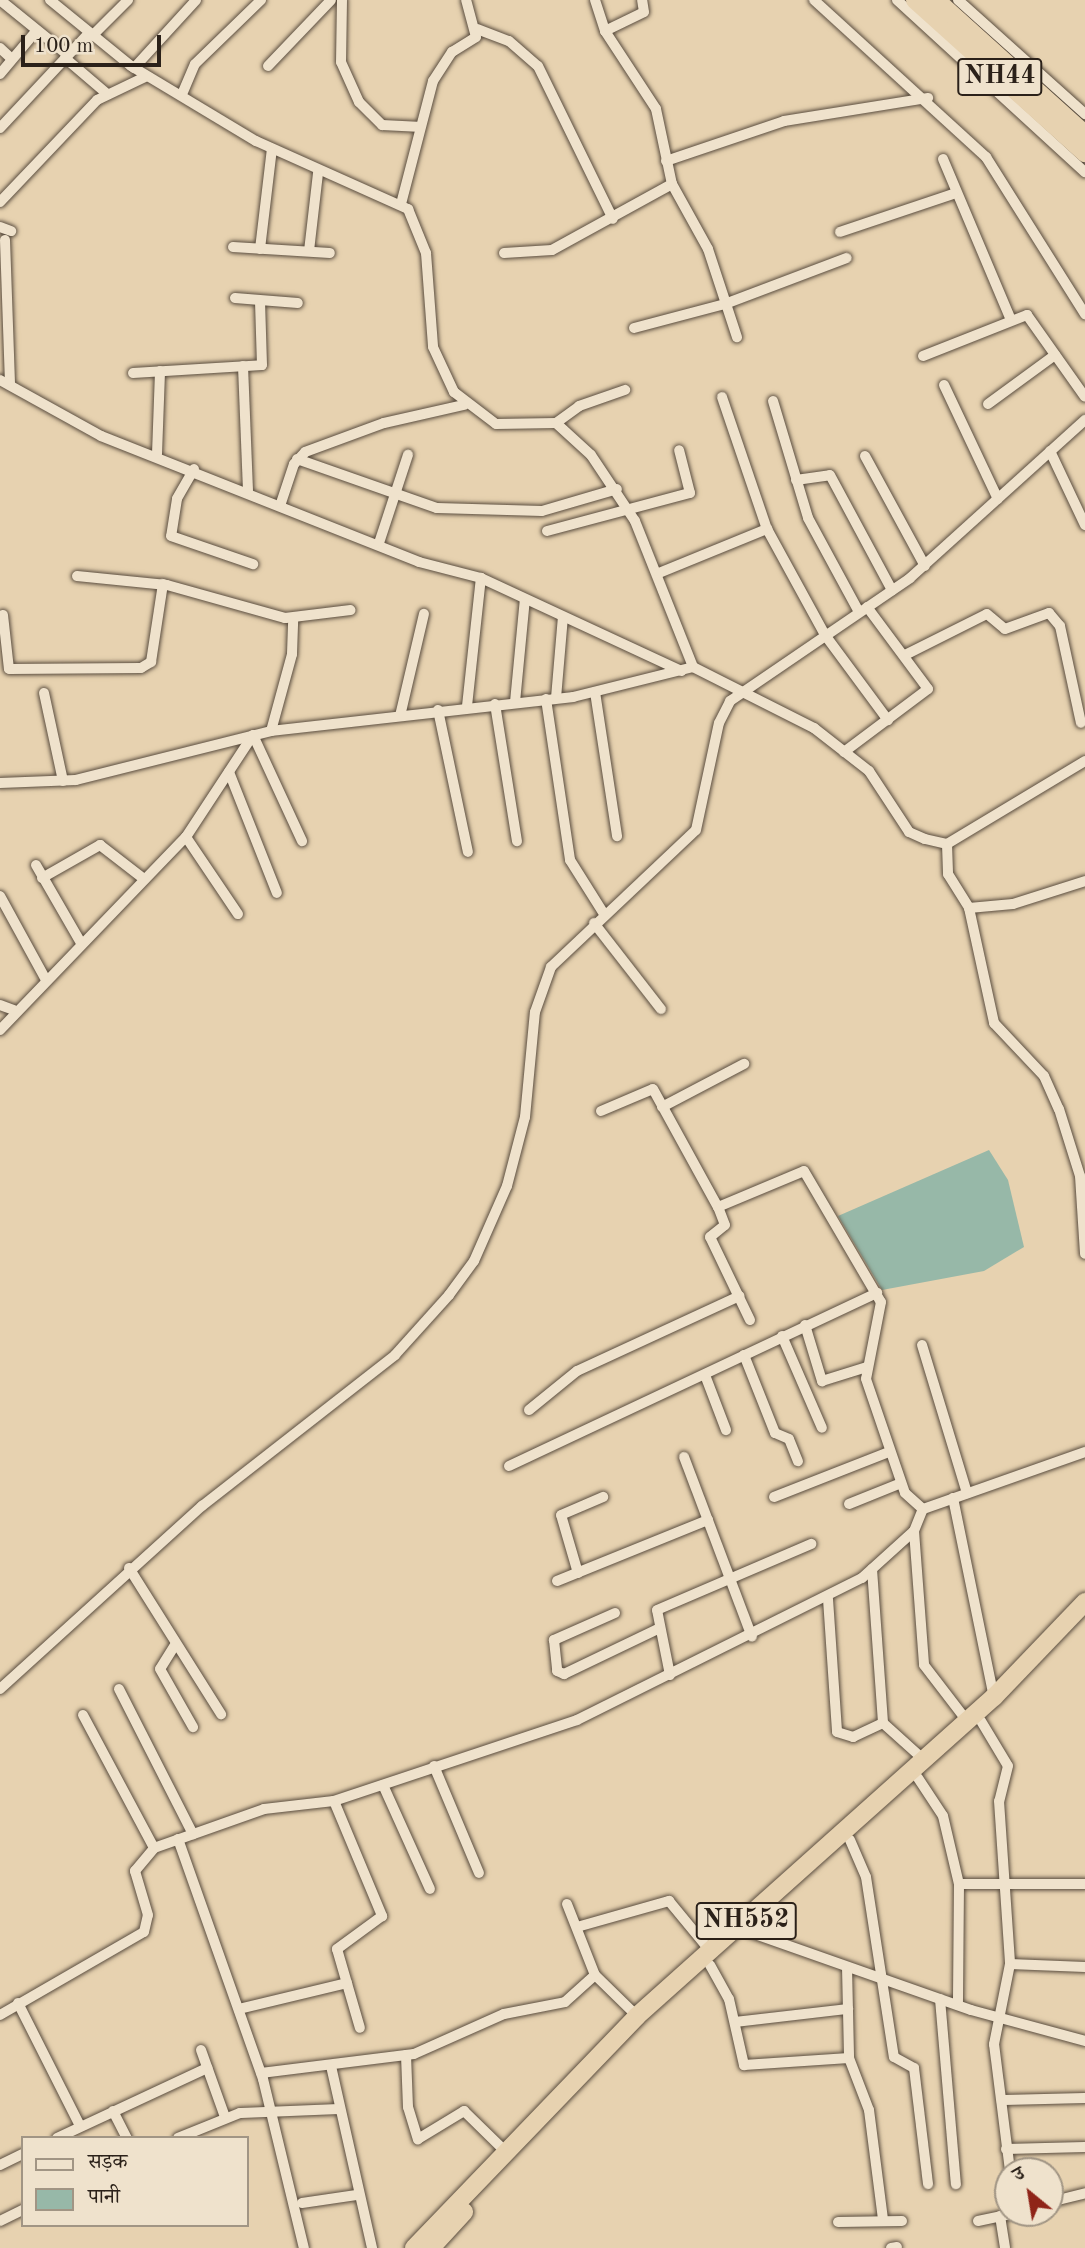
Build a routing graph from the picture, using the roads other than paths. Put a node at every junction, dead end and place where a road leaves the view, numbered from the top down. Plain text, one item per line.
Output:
1 (0, 0) edge
2 (50, 0) edge
3 (71, 0) edge
4 (128, 0) edge
5 (196, 0) edge
6 (261, 0) edge
7 (331, 0) edge
8 (342, 0) edge
9 (466, 0) edge
10 (595, 0) edge
11 (642, 0) edge
12 (814, 0) edge
13 (897, 0) edge
14 (915, 0) edge
15 (936, 0) edge
16 (958, 0) edge
17 (62, 10) junction
18 (477, 29) junction
19 (37, 30) junction
20 (605, 31) junction
21 (91, 34) junction
22 (0, 48) edge
23 (67, 57) junction
24 (12, 59) junction
25 (268, 66) dead end
26 (134, 68) junction
27 (0, 74) edge
28 (147, 76) junction
29 (183, 92) junction
30 (106, 93) junction
31 (928, 98) junction
32 (1085, 114) edge
33 (417, 127) junction
34 (0, 128) edge
35 (1085, 134) edge
36 (272, 149) junction
37 (1085, 153) edge
38 (943, 159) dead end
39 (666, 161) junction
40 (1085, 172) edge
41 (318, 173) junction
42 (672, 184) junction
43 (953, 194) junction
44 (0, 202) edge
45 (401, 204) junction
46 (613, 219) junction
47 (0, 228) edge
48 (839, 232) dead end
49 (233, 247) dead end
50 (260, 249) junction
51 (309, 251) junction
52 (330, 253) dead end
53 (504, 253) dead end
54 (847, 258) dead end
55 (235, 298) dead end
56 (260, 302) junction
57 (298, 303) dead end
58 (725, 304) junction
59 (1085, 314) edge
60 (1011, 320) junction
61 (634, 328) dead end
62 (737, 337) dead end
63 (1055, 355) junction
64 (923, 356) dead end
65 (243, 366) junction
66 (160, 372) junction
67 (133, 373) dead end
68 (5, 382) edge
69 (944, 385) dead end
70 (625, 390) dead end
71 (722, 397) dead end
72 (1085, 397) edge
73 (773, 401) dead end
74 (988, 404) dead end
75 (464, 405) junction
76 (1085, 420) edge
77 (556, 423) junction
78 (679, 450) dead end
79 (1051, 451) junction
80 (157, 454) junction
81 (408, 455) dead end
82 (865, 456) dead end
83 (297, 459) junction
84 (194, 469) junction
85 (796, 480) junction
86 (617, 489) junction
87 (248, 491) junction
88 (395, 494) junction
89 (998, 499) junction
90 (281, 503) junction
91 (629, 511) junction
92 (1085, 525) edge
93 (767, 529) junction
94 (548, 531) dead end
95 (379, 544) junction
96 (253, 564) dead end
97 (925, 566) junction
98 (659, 573) junction
99 (77, 576) dead end
100 (481, 578) junction
101 (163, 584) junction
102 (892, 590) junction
103 (525, 599) junction
104 (351, 610) dead end
105 (863, 610) junction
106 (424, 614) dead end
107 (3, 615) dead end
108 (563, 617) junction
109 (293, 618) junction
110 (825, 635) junction
111 (907, 654) junction
112 (693, 667) junction
113 (681, 671) junction
114 (746, 689) junction
115 (595, 692) junction
116 (44, 693) dead end
117 (551, 699) junction
118 (515, 702) junction
119 (495, 704) junction
120 (467, 706) junction
121 (438, 710) junction
122 (400, 716) junction
123 (888, 720) junction
124 (1081, 723) dead end
125 (271, 731) junction
126 (253, 735) junction
127 (844, 752) junction
128 (1085, 761) edge
129 (229, 772) junction
130 (63, 781) junction
131 (0, 783) edge
132 (617, 835) dead end
133 (186, 837) junction
134 (302, 841) dead end
135 (517, 841) dead end
136 (947, 844) junction
137 (468, 852) dead end
138 (36, 865) dead end
139 (42, 878) junction
140 (144, 879) junction
141 (1085, 881) edge
142 (277, 893) dead end
143 (0, 896) edge
144 (969, 908) junction
145 (238, 914) dead end
146 (604, 914) junction
147 (594, 923) junction
148 (81, 943) junction
149 (46, 979) junction
150 (0, 1005) edge
151 (662, 1009) dead end
152 (14, 1010) junction
153 (0, 1030) edge
154 (744, 1063) dead end
155 (663, 1107) junction
156 (601, 1111) dead end
157 (1082, 1180) edge
158 (718, 1207) junction
159 (1085, 1254) edge
160 (877, 1293) junction
161 (739, 1296) junction
162 (750, 1320) dead end
163 (805, 1325) junction
164 (782, 1335) junction
165 (922, 1345) dead end
166 (744, 1354) junction
167 (867, 1367) junction
168 (705, 1375) junction
169 (822, 1381) junction
170 (804, 1386) junction
171 (529, 1410) dead end
172 (822, 1428) dead end
173 (726, 1430) dead end
174 (889, 1452) junction
175 (1085, 1452) edge
176 (684, 1457) dead end
177 (798, 1461) dead end
178 (509, 1466) dead end
179 (901, 1483) junction
180 (967, 1493) junction
181 (603, 1497) dead end
182 (774, 1497) dead end
183 (953, 1498) junction
184 (849, 1504) dead end
185 (923, 1509) junction
186 (708, 1521) junction
187 (914, 1531) junction
188 (811, 1545) dead end
189 (129, 1569) junction
190 (872, 1569) junction
191 (578, 1573) junction
192 (557, 1581) dead end
193 (731, 1581) junction
194 (828, 1599) junction
195 (1085, 1602) edge
196 (615, 1613) dead end
197 (1085, 1617) edge
198 (658, 1629) junction
199 (752, 1637) junction
200 (175, 1645) junction
201 (670, 1675) junction
202 (0, 1689) edge
203 (119, 1689) dead end
204 (993, 1697) junction
205 (220, 1714) dead end
206 (83, 1715) dead end
207 (974, 1721) junction
208 (883, 1724) junction
209 (193, 1727) dead end
210 (923, 1759) junction
211 (434, 1766) junction
212 (918, 1778) junction
213 (383, 1785) junction
214 (334, 1801) junction
215 (193, 1834) junction
216 (178, 1839) junction
217 (849, 1840) junction
218 (154, 1848) junction
219 (479, 1873) dead end
220 (959, 1884) junction
221 (1085, 1884) edge
222 (1009, 1887) junction
223 (430, 1889) dead end
224 (567, 1904) dead end
225 (577, 1927) junction
226 (743, 1930) junction
227 (711, 1959) junction
228 (1010, 1964) junction
229 (847, 1967) junction
230 (1085, 1967) edge
231 (595, 1975) junction
232 (887, 1981) junction
233 (347, 1983) junction
234 (940, 1999) junction
235 (18, 2003) junction
236 (958, 2005) junction
237 (239, 2009) junction
238 (848, 2009) junction
239 (0, 2015) edge
240 (637, 2016) junction
241 (996, 2017) junction
242 (735, 2022) junction
243 (360, 2028) dead end
244 (1085, 2041) edge
245 (201, 2050) dead end
246 (406, 2055) junction
247 (849, 2058) junction
248 (331, 2066) junction
249 (206, 2068) junction
250 (261, 2073) junction
251 (1085, 2098) edge
252 (1003, 2100) junction
253 (340, 2109) junction
254 (113, 2111) junction
255 (270, 2114) junction
256 (225, 2117) junction
257 (80, 2126) junction
258 (61, 2136) edge
259 (126, 2136) edge
260 (182, 2136) edge
261 (1085, 2147) edge
262 (1006, 2149) junction
263 (505, 2151) junction
264 (21, 2155) edge
265 (1007, 2157) edge
266 (0, 2165) edge
267 (928, 2184) dead end
268 (956, 2184) dead end
269 (1085, 2193) edge
270 (356, 2195) junction
271 (1064, 2198) edge
272 (302, 2203) dead end
273 (21, 2211) edge
274 (994, 2217) edge
275 (883, 2220) junction
276 (0, 2221) edge
277 (902, 2221) dead end
278 (978, 2221) dead end
279 (838, 2222) dead end
280 (1002, 2227) edge
281 (438, 2245) edge
282 (304, 2248) edge
283 (372, 2248) edge
284 (414, 2248) edge
285 (1005, 2248) edge

1 - 19 street
2 - 17 street
3 - 17 street
4 - 21 street
5 - 26 street
6 - 29 street
7 - 25 street
8 - 33 street
9 - 18 street
10 - 20 street
11 - 20 street
12 - 31 street
13 - 40 street
14 - 37 highway, NH44
15 - 35 highway, NH44
16 - 32 street
17 - 21 street
18 - 33 street
18 - 46 street
19 - 23 street
19 - 24 street
20 - 39 street
21 - 23 street
21 - 26 street
22 - 24 street
23 - 30 street
23 - 34 street
24 - 27 street
26 - 28 street
28 - 29 street
28 - 30 street
29 - 36 street
30 - 44 street
31 - 39 street
31 - 59 street
33 - 45 street
36 - 41 street
36 - 50 street
38 - 43 street
39 - 42 street
41 - 45 street
41 - 51 street
42 - 46 street
42 - 58 street
43 - 48 street
43 - 60 street
45 - 75 street
46 - 53 street
47 - 68 street
49 - 50 street
50 - 51 street
51 - 52 street
54 - 58 street
55 - 56 street
56 - 57 street
56 - 65 street
58 - 61 street
58 - 62 street
60 - 63 street
60 - 64 street
63 - 72 street
63 - 74 street
65 - 66 street
65 - 87 street
66 - 67 street
66 - 80 street
68 - 80 street
69 - 89 street
70 - 77 street
71 - 93 street
73 - 85 street
75 - 77 street
75 - 83 street
76 - 79 street
77 - 86 street
78 - 91 street
79 - 89 street
79 - 92 street
80 - 84 street
81 - 88 street
82 - 97 street
83 - 88 street
83 - 90 street
84 - 87 street
84 - 96 street
85 - 102 street
85 - 105 street
86 - 88 street
86 - 91 street
87 - 90 street
88 - 95 street
89 - 97 street
90 - 95 street
91 - 94 street
91 - 98 street
93 - 98 street
93 - 110 street
95 - 100 street
97 - 102 street
98 - 112 street
99 - 101 street
100 - 103 street
100 - 120 street
101 - 107 street
101 - 109 street
102 - 105 street
103 - 108 street
103 - 118 street
104 - 109 street
105 - 110 street
105 - 111 street
106 - 122 street
108 - 113 street
108 - 117 street
109 - 125 street
110 - 114 street
110 - 123 street
111 - 123 street
111 - 124 street
112 - 113 street
112 - 114 street
113 - 115 street
114 - 127 street
114 - 146 street
115 - 117 street
115 - 132 street
116 - 130 street
117 - 118 street
117 - 146 street
118 - 119 street
119 - 120 street
119 - 135 street
120 - 121 street
121 - 122 street
121 - 137 street
122 - 125 street
123 - 127 street
125 - 126 street
126 - 129 street
126 - 130 street
126 - 134 street
127 - 136 street
128 - 136 street
129 - 133 street
129 - 142 street
130 - 131 street
133 - 140 street
133 - 145 street
136 - 144 street
138 - 139 street
139 - 140 street
139 - 148 street
140 - 148 street
141 - 144 street
143 - 149 street
144 - 157 street
146 - 147 street
147 - 151 street
147 - 189 street
148 - 149 street
149 - 152 street
150 - 152 street
152 - 153 street
154 - 155 street
155 - 156 street
155 - 158 street
157 - 159 street
158 - 160 street
158 - 161 street
160 - 163 street
160 - 167 street
161 - 162 street
161 - 171 street
163 - 164 street
163 - 169 street
164 - 166 street
164 - 170 street
165 - 180 street
166 - 168 street
166 - 177 street
167 - 169 street
167 - 174 street
168 - 173 street
168 - 178 street
169 - 170 street
170 - 172 street
174 - 179 street
174 - 182 street
175 - 180 street
176 - 186 street
179 - 184 street
179 - 185 street
180 - 183 street
181 - 191 street
183 - 185 street
183 - 204 street
185 - 187 street
186 - 191 street
186 - 193 street
187 - 190 street
187 - 207 street
188 - 193 street
189 - 200 street
189 - 202 street
190 - 194 street
190 - 208 street
191 - 192 street
193 - 198 street
193 - 199 street
194 - 199 street
194 - 208 street
195 - 204 highway, NH552
196 - 198 street
197 - 207 highway, NH552
198 - 201 street
199 - 201 street
200 - 205 street
200 - 209 street
201 - 211 street
203 - 215 street
204 - 207 highway, NH552
206 - 218 street
207 - 210 highway, NH552
207 - 212 highway, NH552
207 - 222 street
208 - 210 street
210 - 226 highway, NH552
211 - 213 street
211 - 219 street
212 - 217 highway, NH552
212 - 220 street
213 - 214 street
213 - 223 street
214 - 215 street
214 - 233 street
215 - 216 street
216 - 218 street
216 - 237 street
217 - 226 highway, NH552
217 - 232 street
218 - 235 street
220 - 222 street
220 - 236 street
221 - 222 street
222 - 228 street
224 - 225 street
225 - 227 street
225 - 231 street
226 - 227 highway, NH552
226 - 229 street
227 - 240 highway, NH552
227 - 242 street
227 - 281 highway, NH552
228 - 230 street
228 - 241 street
229 - 232 street
229 - 238 street
231 - 240 street
231 - 246 street
232 - 234 street
232 - 267 street
233 - 237 street
233 - 243 street
234 - 236 street
234 - 268 street
235 - 239 street
235 - 257 street
236 - 241 street
237 - 250 street
238 - 242 street
238 - 247 street
240 - 263 highway, NH552
241 - 244 street
241 - 252 street
242 - 247 street
245 - 249 street
246 - 248 street
246 - 263 street
247 - 275 street
248 - 250 street
248 - 253 street
249 - 254 street
249 - 256 street
250 - 255 street
251 - 252 street
252 - 262 street
253 - 255 street
253 - 270 street
254 - 257 street
254 - 259 street
255 - 256 street
255 - 282 street
256 - 260 street
257 - 258 street
261 - 262 street
262 - 265 street
263 - 284 highway, NH552
264 - 266 street
269 - 271 street
270 - 272 street
270 - 283 street
273 - 276 street
274 - 278 street
275 - 277 street
275 - 279 street
280 - 285 street

